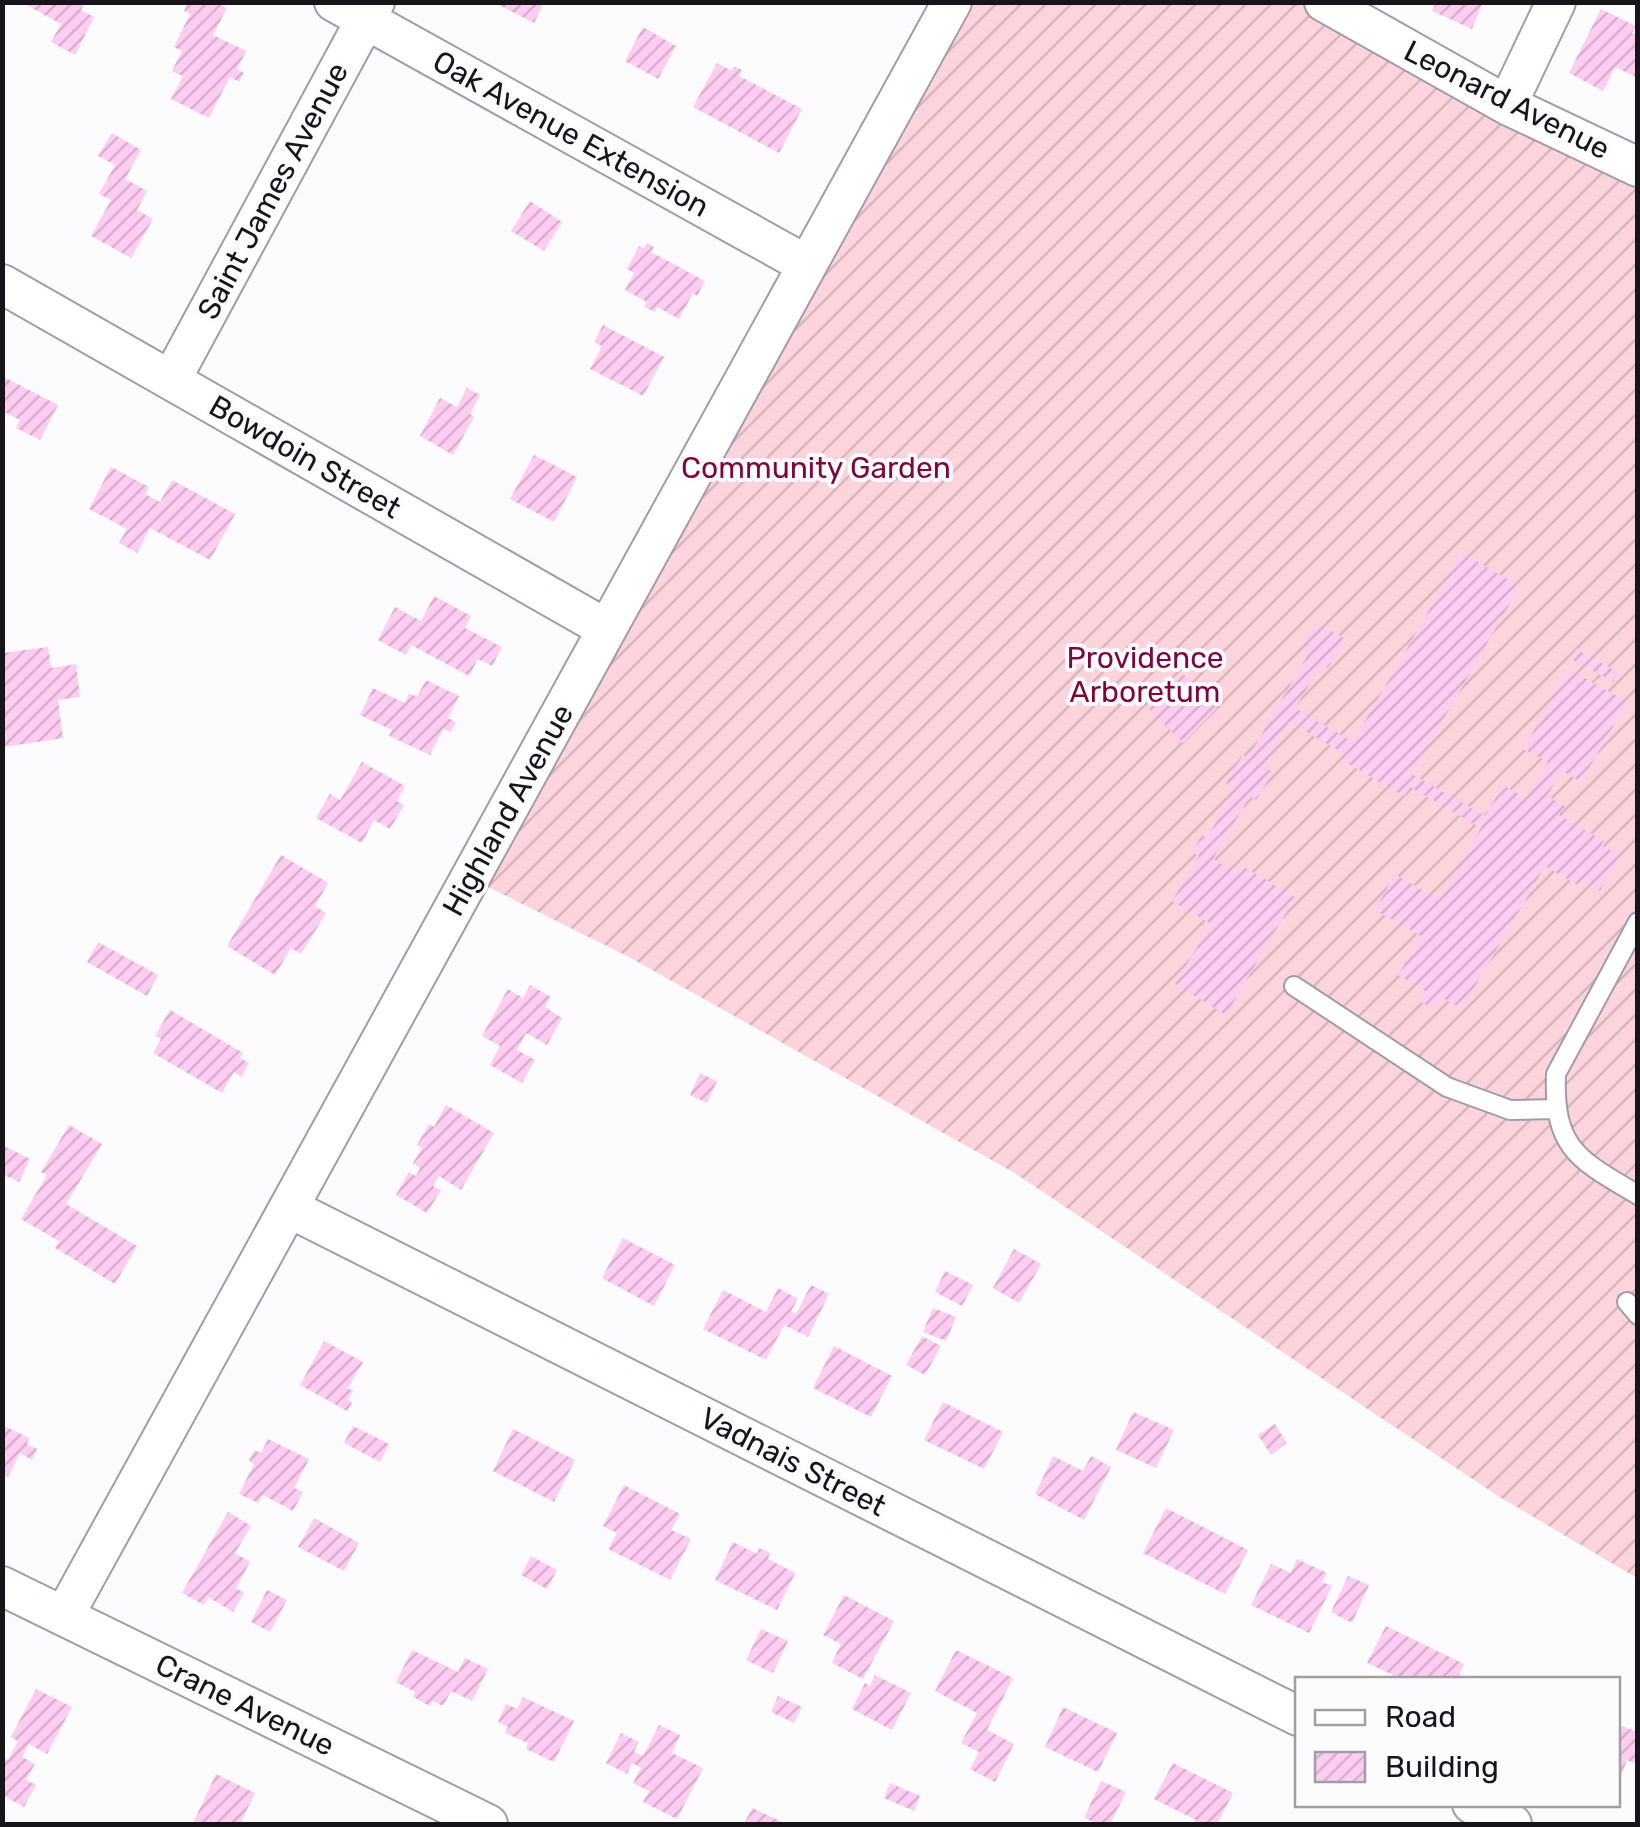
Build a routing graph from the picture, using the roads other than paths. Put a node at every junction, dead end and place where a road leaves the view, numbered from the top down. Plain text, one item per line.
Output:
1 (952, 2) edge
2 (1324, 2) edge
3 (1556, 2) edge
4 (358, 8) edge
5 (1507, 105) junction
6 (1638, 167) edge
7 (808, 265) junction
8 (2, 284) edge
9 (170, 380) junction
10 (607, 629) junction
11 (1638, 922) edge
12 (1294, 986) dead end
13 (1556, 1109) junction
14 (1638, 1195) edge
15 (289, 1208) junction
16 (2, 1586) edge
17 (64, 1616) junction
18 (1295, 1714) edge
19 (1478, 1807) edge
20 (488, 1824) edge
21 (1512, 1824) edge

1 - 7 street, Highland Avenue
2 - 5 street, Leonard Avenue
3 - 5 street
4 - 7 street, Oak Avenue Extension
4 - 9 street, Saint James Avenue
5 - 6 street, Leonard Avenue
7 - 10 street, Highland Avenue
8 - 9 street, Bowdoin Street
9 - 10 street, Bowdoin Street
10 - 15 street, Highland Avenue
11 - 13 lane
12 - 13 lane
13 - 14 lane
15 - 17 street, Highland Avenue
15 - 18 street, Vadnais Street
16 - 17 street, Crane Avenue
17 - 20 street, Crane Avenue
19 - 21 street

